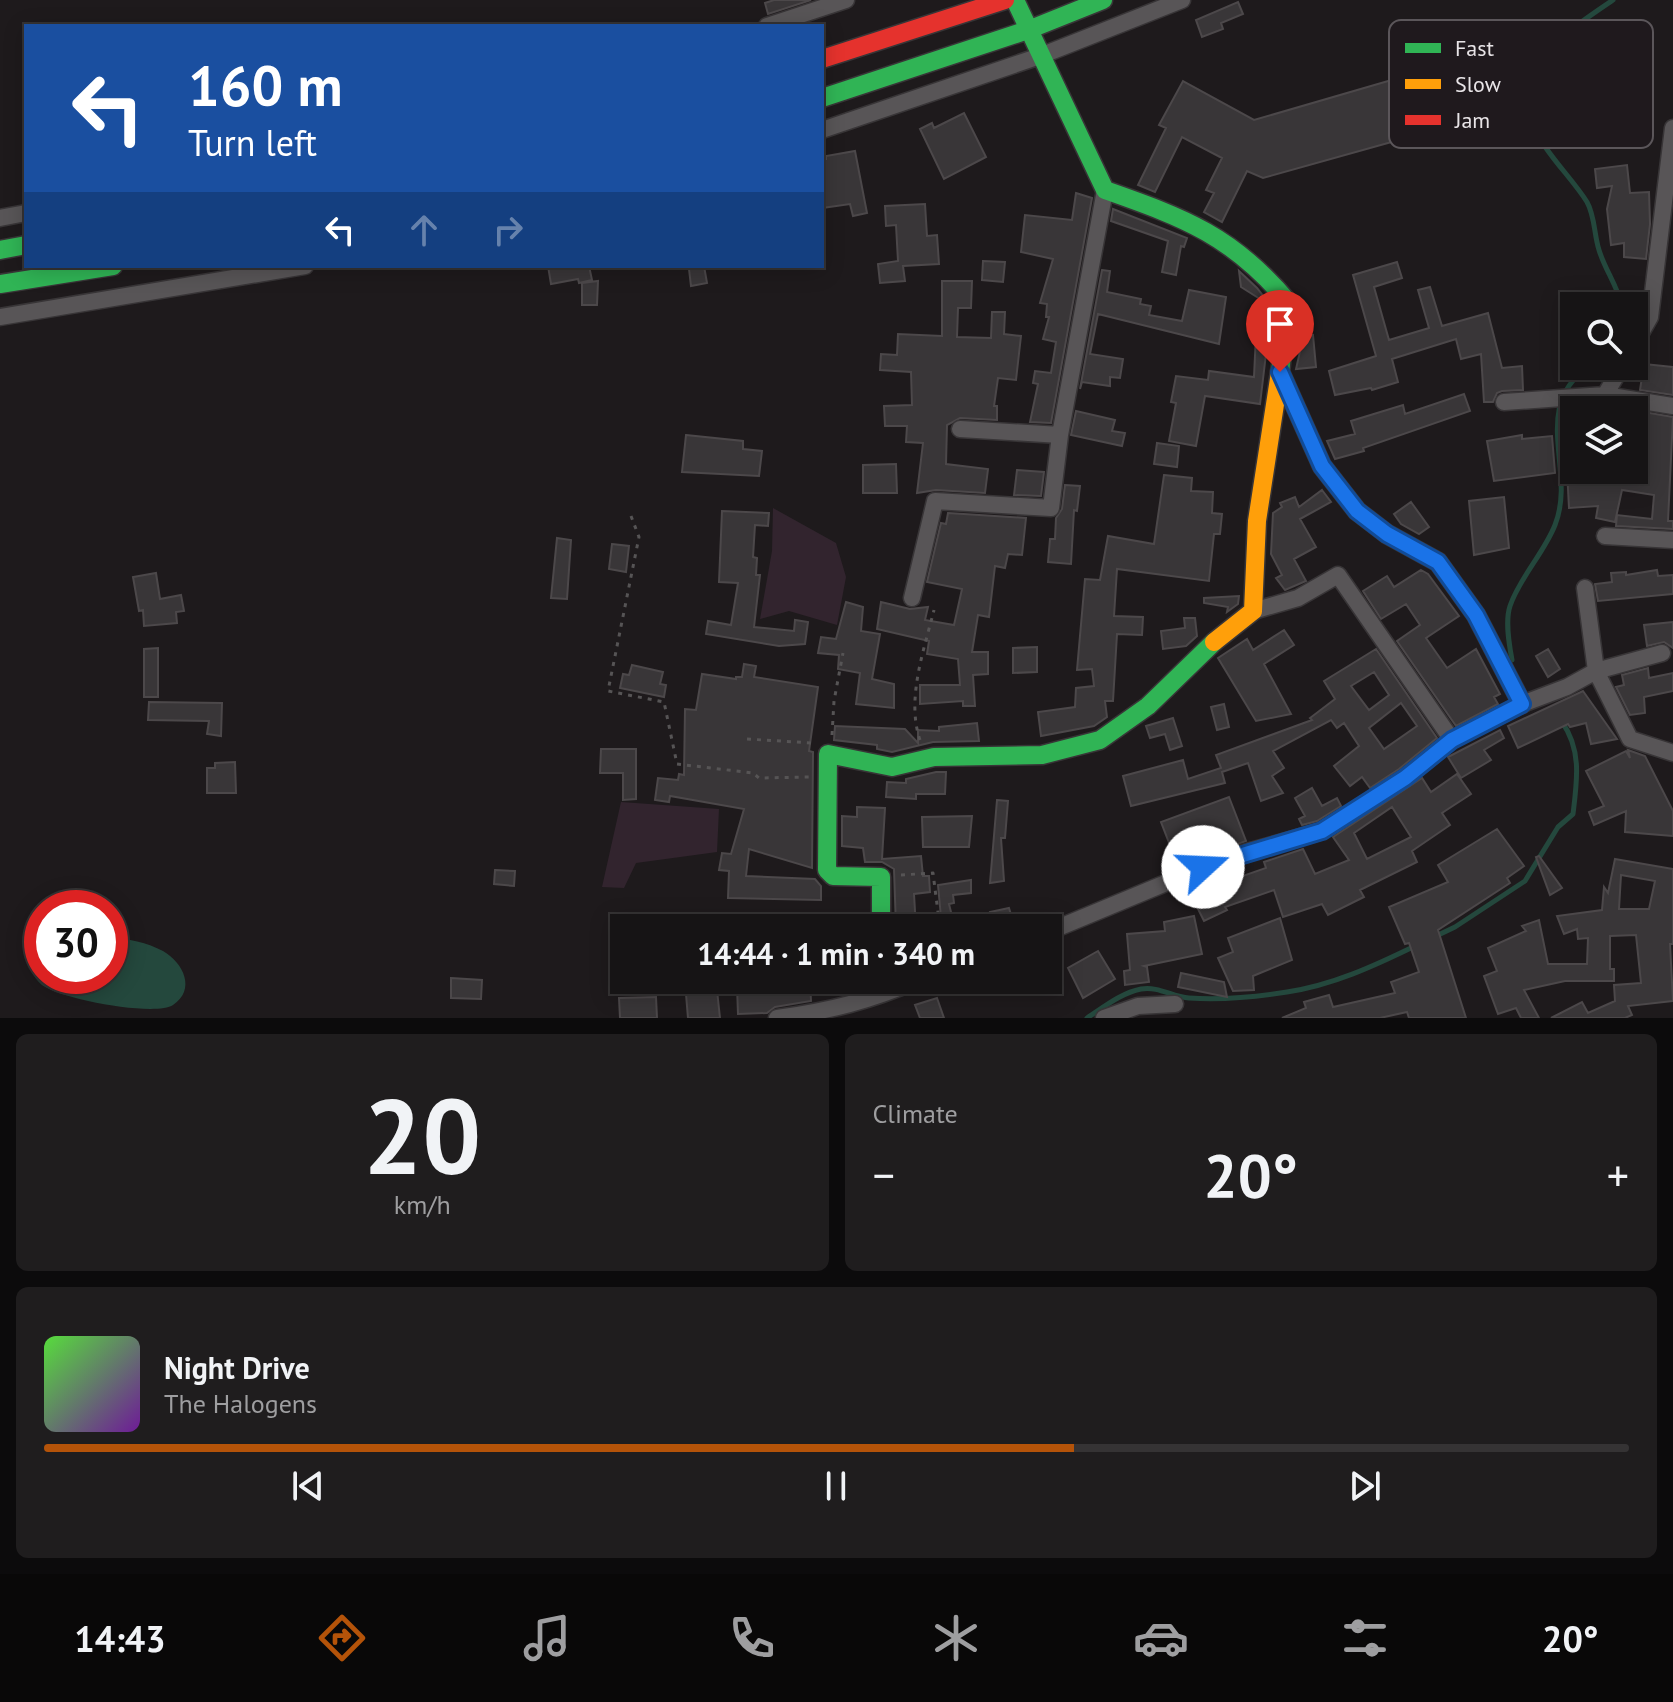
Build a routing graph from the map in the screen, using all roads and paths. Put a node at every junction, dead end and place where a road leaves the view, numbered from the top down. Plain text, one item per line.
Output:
1 (846, 0) edge
2 (1005, 0) edge
3 (1015, 0) edge
4 (1103, 0) edge
5 (1182, 0) edge
6 (773, 24) edge
7 (1028, 30) junction
8 (1040, 56) junction
9 (824, 58) edge
10 (824, 97) edge
11 (1673, 128) edge
12 (824, 129) edge
13 (1105, 190) junction
14 (24, 213) edge
15 (0, 218) edge
16 (24, 245) edge
17 (0, 250) edge
18 (100, 268) edge
19 (293, 268) edge
20 (0, 284) edge
21 (0, 317) edge
22 (1648, 320) edge
23 (1280, 372) junction
24 (1614, 380) edge
25 (1605, 395) junction
26 (1504, 402) dead end
27 (1673, 406) edge
28 (960, 429) dead end
29 (1060, 435) junction
30 (631, 516) dead end
31 (1605, 536) dead end
32 (1673, 540) edge
33 (1585, 588) dead end
34 (912, 598) dead end
35 (934, 610) dead end
36 (1253, 611) junction
37 (843, 653) dead end
38 (1662, 653) dead end
39 (1596, 671) junction
40 (1522, 704) junction
41 (747, 739) dead end
42 (1452, 740) junction
43 (1673, 753) edge
44 (828, 754) junction
45 (927, 758) junction
46 (827, 778) junction
47 (881, 877) junction
48 (881, 914) edge
49 (938, 914) edge
50 (1062, 926) edge
51 (882, 994) edge
52 (1175, 1004) dead end
53 (777, 1018) edge
54 (1104, 1018) edge

1 - 6 street
2 - 9 street
3 - 7 street
4 - 7 street
5 - 8 street
7 - 8 street
7 - 10 street
8 - 12 street
8 - 13 street
11 - 22 street
13 - 23 street
13 - 29 street
14 - 15 street
16 - 17 street
18 - 20 street
19 - 21 street
23 - 36 street
23 - 40 street
24 - 25 street
25 - 26 street
25 - 27 street
28 - 29 street
29 - 34 street
30 - 46 path
31 - 32 street
33 - 39 street
35 - 45 path
36 - 42 street
36 - 45 street
37 - 44 path
38 - 39 street
39 - 40 street
39 - 43 street
40 - 42 street
41 - 44 path
42 - 50 street
44 - 45 street
44 - 46 street
46 - 47 street
47 - 48 street
47 - 49 path
51 - 53 street
52 - 54 street

